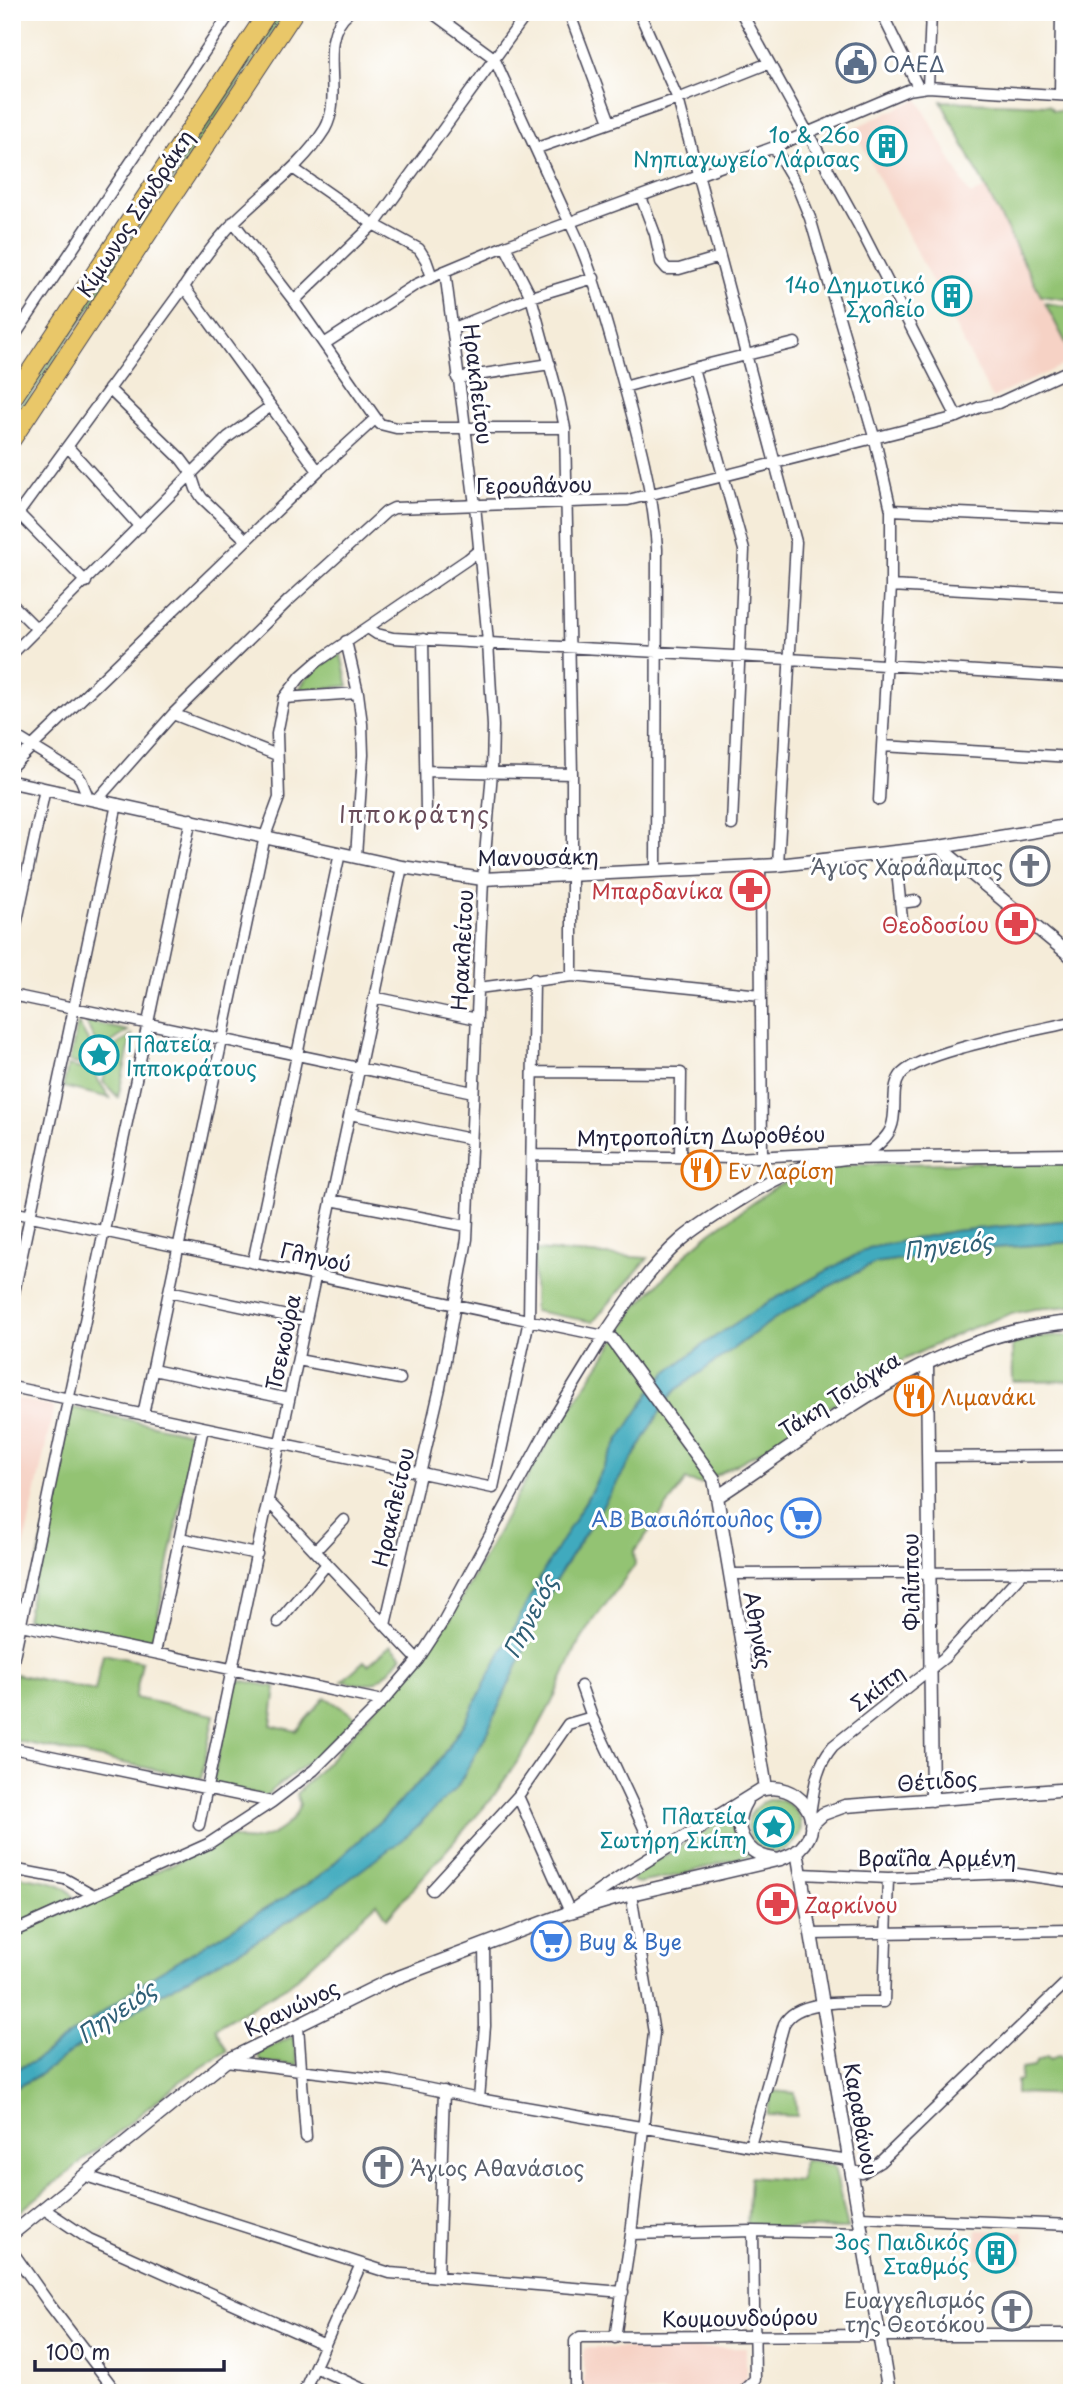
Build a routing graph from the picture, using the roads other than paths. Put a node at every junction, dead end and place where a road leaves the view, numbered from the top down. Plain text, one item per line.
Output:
1 (231, 12) edge
2 (268, 12) edge
3 (294, 12) edge
4 (349, 12) edge
5 (431, 12) edge
6 (528, 12) edge
7 (569, 12) edge
8 (639, 12) edge
9 (741, 12) edge
10 (881, 12) edge
11 (931, 12) edge
12 (1061, 12) edge
13 (494, 58) junction
14 (769, 63) junction
15 (923, 87) junction
16 (1066, 95) edge
17 (678, 99) junction
18 (610, 122) junction
19 (808, 132) junction
20 (774, 147) junction
21 (537, 148) junction
22 (294, 169) junction
23 (697, 176) junction
24 (641, 197) junction
25 (233, 222) junction
26 (570, 222) junction
27 (373, 224) junction
28 (505, 246) junction
29 (720, 257) junction
30 (444, 271) junction
31 (432, 277) junction
32 (594, 278) junction
33 (184, 288) junction
34 (531, 297) junction
35 (294, 302) junction
36 (452, 329) junction
37 (12, 340) edge
38 (795, 343) dead end
39 (324, 344) junction
40 (746, 354) junction
41 (550, 364) junction
42 (693, 368) junction
43 (1072, 369) edge
44 (457, 378) junction
45 (624, 387) junction
46 (109, 389) junction
47 (12, 399) edge
48 (271, 406) junction
49 (957, 417) junction
50 (376, 418) junction
51 (565, 428) junction
52 (465, 429) junction
53 (12, 439) edge
54 (875, 440) junction
55 (68, 447) junction
56 (775, 463) junction
57 (318, 471) junction
58 (192, 474) junction
59 (723, 477) junction
60 (650, 496) junction
61 (567, 503) junction
62 (475, 505) junction
63 (891, 510) junction
64 (15, 518) edge
65 (1072, 518) edge
66 (140, 527) junction
67 (246, 540) junction
68 (478, 550) junction
69 (86, 582) junction
70 (891, 586) junction
71 (1072, 596) edge
72 (12, 604) edge
73 (368, 628) junction
74 (37, 629) junction
75 (423, 639) junction
76 (346, 641) junction
77 (488, 642) junction
78 (569, 648) junction
79 (657, 652) junction
80 (12, 654) edge
81 (739, 656) junction
82 (789, 659) junction
83 (886, 666) junction
84 (1072, 677) edge
85 (358, 693) junction
86 (284, 698) junction
87 (173, 713) junction
88 (12, 734) edge
89 (34, 746) junction
90 (882, 746) junction
91 (277, 755) junction
92 (1072, 757) edge
93 (12, 766) edge
94 (427, 771) junction
95 (492, 772) junction
96 (572, 774) junction
97 (12, 782) edge
98 (45, 789) junction
99 (92, 799) junction
100 (879, 800) dead end
101 (117, 804) junction
102 (426, 812) dead end
103 (191, 819) junction
104 (732, 825) dead end
105 (1072, 825) edge
106 (265, 836) junction
107 (939, 848) junction
108 (895, 852) junction
109 (340, 853) junction
110 (356, 856) junction
111 (760, 865) junction
112 (778, 865) junction
113 (402, 867) junction
114 (656, 871) junction
115 (573, 875) junction
116 (483, 879) junction
117 (915, 901) dead end
118 (900, 903) junction
119 (902, 919) dead end
120 (12, 944) edge
121 (1072, 957) edge
122 (572, 976) junction
123 (534, 979) junction
124 (478, 988) junction
125 (12, 995) edge
126 (761, 995) junction
127 (374, 998) junction
128 (74, 1008) junction
129 (477, 1019) junction
130 (1072, 1022) edge
131 (148, 1024) junction
132 (222, 1039) junction
133 (297, 1055) junction
134 (359, 1068) junction
135 (533, 1072) junction
136 (473, 1092) junction
137 (350, 1114) junction
138 (471, 1139) junction
139 (867, 1154) junction
140 (1072, 1155) edge
141 (532, 1156) junction
142 (680, 1157) junction
143 (762, 1157) junction
144 (331, 1200) junction
145 (12, 1212) edge
146 (30, 1216) junction
147 (467, 1226) junction
148 (104, 1231) junction
149 (178, 1247) junction
150 (253, 1262) junction
151 (316, 1275) junction
152 (169, 1291) junction
153 (12, 1302) edge
154 (454, 1304) junction
155 (306, 1320) junction
156 (530, 1320) junction
157 (1072, 1322) edge
158 (608, 1337) junction
159 (298, 1360) junction
160 (927, 1363) junction
161 (153, 1370) junction
162 (400, 1379) dead end
163 (12, 1387) edge
164 (68, 1399) junction
165 (289, 1399) junction
166 (143, 1415) junction
167 (203, 1427) junction
168 (280, 1444) junction
169 (928, 1457) junction
170 (1072, 1457) edge
171 (420, 1473) junction
172 (717, 1497) junction
173 (268, 1501) junction
174 (344, 1520) dead end
175 (180, 1538) junction
176 (315, 1551) junction
177 (257, 1554) junction
178 (327, 1564) junction
179 (1023, 1572) junction
180 (1072, 1572) edge
181 (930, 1573) junction
182 (730, 1574) junction
183 (278, 1622) dead end
184 (21, 1625) junction
185 (385, 1625) junction
186 (155, 1653) junction
187 (418, 1660) junction
188 (12, 1665) edge
189 (232, 1669) junction
190 (930, 1670) junction
191 (581, 1686) dead end
192 (383, 1701) junction
193 (592, 1717) junction
194 (12, 1748) edge
195 (766, 1788) junction
196 (207, 1789) junction
197 (1072, 1789) edge
198 (518, 1796) junction
199 (748, 1798) junction
200 (932, 1800) junction
201 (272, 1802) junction
202 (810, 1820) junction
203 (200, 1825) dead end
204 (797, 1851) junction
205 (656, 1854) junction
206 (776, 1859) junction
207 (12, 1869) edge
208 (801, 1874) junction
209 (888, 1878) junction
210 (1072, 1882) edge
211 (432, 1890) dead end
212 (93, 1894) junction
213 (631, 1894) junction
214 (570, 1912) junction
215 (1072, 1930) edge
216 (12, 1931) edge
217 (885, 1933) junction
218 (811, 1934) junction
219 (484, 1944) junction
220 (1072, 1977) edge
221 (823, 2005) junction
222 (298, 2026) junction
223 (226, 2061) junction
224 (302, 2071) junction
225 (444, 2091) junction
226 (479, 2099) junction
227 (643, 2127) junction
228 (306, 2137) dead end
229 (750, 2146) junction
230 (851, 2166) junction
231 (86, 2176) junction
232 (44, 2209) junction
233 (860, 2217) junction
234 (1072, 2225) edge
235 (753, 2231) junction
236 (862, 2232) junction
237 (12, 2234) edge
238 (631, 2234) junction
239 (12, 2251) edge
240 (361, 2264) junction
241 (438, 2277) junction
242 (623, 2292) junction
243 (880, 2335) junction
244 (1072, 2335) edge
245 (755, 2336) junction
246 (615, 2338) junction
247 (325, 2344) junction
248 (315, 2367) junction
249 (304, 2389) edge
250 (117, 2393) edge
251 (321, 2393) edge
252 (371, 2393) edge
253 (575, 2393) edge
254 (741, 2393) edge
255 (890, 2393) edge

1 - 37 street
2 - 47 highway, Κίμωνος Σανδράκη
3 - 53 highway, Κίμωνος Σανδράκη
4 - 22 street
5 - 13 street
6 - 13 street
7 - 18 street
8 - 17 street
9 - 14 street
10 - 15 street
11 - 15 street
12 - 16 street
13 - 21 street
13 - 27 street
14 - 17 street
14 - 19 street
15 - 16 street
15 - 19 street
17 - 18 street
17 - 23 street
18 - 21 street
19 - 20 street
19 - 49 street
20 - 23 street
20 - 54 street
21 - 26 street
22 - 25 street
22 - 27 street
23 - 24 street
23 - 29 street
24 - 26 street
24 - 29 street
25 - 33 street
25 - 35 street
26 - 28 street
26 - 32 street
27 - 31 street
27 - 35 street
28 - 30 street
28 - 34 street
29 - 40 street
30 - 31 street
30 - 36 street, Ηρακλείτου
31 - 39 street
32 - 34 street
32 - 45 street
33 - 46 street
33 - 48 street
34 - 36 street
34 - 41 street
35 - 39 street
36 - 44 street, Ηρακλείτου
38 - 40 street
39 - 50 street
40 - 42 street
40 - 56 street
41 - 44 street
41 - 51 street
42 - 45 street
42 - 59 street
43 - 49 street, Γερουλάνου
44 - 52 street, Ηρακλείτου
45 - 60 street
46 - 55 street
46 - 58 street
48 - 57 street
48 - 58 street
49 - 54 street, Γερουλάνου
50 - 52 street
50 - 57 street
51 - 52 street
51 - 61 street
52 - 62 street, Ηρακλείτου
54 - 56 street, Γερουλάνου
54 - 63 street
55 - 64 street
55 - 66 street
56 - 59 street, Γερουλάνου
56 - 82 street
57 - 67 street
58 - 66 street
58 - 67 street
59 - 60 street, Γερουλάνου
59 - 81 street
60 - 61 street, Γερουλάνου
60 - 79 street
61 - 62 street, Γερουλάνου
61 - 78 street
62 - 68 street, Ηρακλείτου
62 - 87 street, Γερουλάνου
63 - 65 street
63 - 70 street
64 - 69 street
66 - 69 street
67 - 89 street
68 - 73 street
68 - 77 street, Ηρακλείτου
69 - 74 street
70 - 71 street
70 - 83 street
72 - 74 street
73 - 75 street
73 - 76 street
74 - 80 street
75 - 77 street
75 - 94 street
76 - 85 street
76 - 86 street
77 - 78 street
77 - 95 street, Ηρακλείτου
78 - 79 street
78 - 96 street
79 - 81 street
79 - 114 street
81 - 82 street
81 - 104 street
82 - 83 street
82 - 112 street
83 - 84 street
83 - 90 street
85 - 86 street
85 - 110 street
86 - 91 street
87 - 91 street
87 - 99 street, Γερουλάνου
88 - 89 street
89 - 93 street
89 - 99 street
90 - 92 street
90 - 100 street
91 - 106 street
94 - 95 street
94 - 102 street
95 - 96 street
95 - 116 street, Ηρακλείτου
96 - 115 street
97 - 98 street, Μανουσάκη
98 - 99 street, Μανουσάκη
98 - 120 street
99 - 101 street, Μανουσάκη
101 - 103 street, Μανουσάκη
101 - 128 street
103 - 106 street, Μανουσάκη
103 - 131 street
105 - 107 street, Μανουσάκη
106 - 109 street, Μανουσάκη
106 - 132 street
107 - 108 street, Μανουσάκη
107 - 121 street
108 - 112 street, Μανουσάκη
108 - 118 street
109 - 110 street, Μανουσάκη
109 - 133 street
110 - 113 street, Μανουσάκη
111 - 112 street, Μανουσάκη
111 - 114 street, Μανουσάκη
111 - 126 street
113 - 116 street, Μανουσάκη
113 - 127 street, Τσεκούρα
114 - 115 street, Μανουσάκη
115 - 116 street, Μανουσάκη
115 - 122 street
116 - 124 street, Ηρακλείτου
117 - 118 street
118 - 119 street
122 - 123 street
122 - 126 street
123 - 124 street
123 - 135 street
124 - 129 street, Ηρακλείτου
125 - 128 street
126 - 143 street
127 - 129 street
127 - 134 street, Τσεκούρα
128 - 131 street
128 - 146 street
129 - 136 street, Ηρακλείτου
130 - 139 street
131 - 132 street
131 - 148 street
132 - 133 street
132 - 149 street
133 - 134 street
133 - 150 street
134 - 136 street
134 - 137 street, Τσεκούρα
135 - 141 street
135 - 142 street
136 - 138 street, Ηρακλείτου
137 - 138 street
137 - 144 street, Τσεκούρα
138 - 147 street, Ηρακλείτου
139 - 140 street, Μητροπολίτη Δωροθέου
139 - 143 street, Μητροπολίτη Δωροθέου
139 - 158 street, Μητροπολίτη Δωροθέου
141 - 142 street, Μητροπολίτη Δωροθέου
141 - 156 street
142 - 143 street, Μητροπολίτη Δωροθέου
144 - 147 street
144 - 151 street, Τσεκούρα
145 - 146 street, Γληνού
146 - 148 street, Γληνού
146 - 153 street
147 - 154 street, Ηρακλείτου
148 - 149 street, Γληνού
148 - 164 street
149 - 150 street, Γληνού
149 - 152 street
150 - 151 street, Γληνού
151 - 154 street, Γληνού
151 - 155 street, Τσεκούρα
152 - 155 street
152 - 161 street
154 - 156 street, Γληνού
154 - 171 street, Ηρακλείτου
155 - 159 street, Τσεκούρα
156 - 158 street, Γληνού
156 - 171 street
157 - 160 street, Τάκη Τσιόγκα
158 - 172 street, Αθηνάς
158 - 187 street
159 - 162 street
159 - 165 street, Τσεκούρα
160 - 169 street, Φιλίππου
160 - 172 street, Τάκη Τσιόγκα
161 - 165 street
161 - 166 street
163 - 164 street
164 - 166 street
164 - 184 street
165 - 168 street, Τσεκούρα
166 - 167 street
167 - 168 street
167 - 175 street
168 - 171 street
168 - 173 street, Τσεκούρα
169 - 170 street
169 - 181 street, Φιλίππου
171 - 185 street, Ηρακλείτου
172 - 182 street, Αθηνάς
173 - 176 street
173 - 177 street, Τσεκούρα
174 - 176 street
175 - 177 street
175 - 186 street
176 - 178 street
177 - 189 street, Τσεκούρα
178 - 183 street
178 - 185 street
179 - 180 street
179 - 181 street
179 - 190 street, Σκίπη
181 - 182 street
181 - 190 street, Φιλίππου
182 - 195 street, Αθηνάς
184 - 186 street
184 - 188 street
185 - 187 street
186 - 189 street
187 - 192 street
189 - 192 street
189 - 196 street, Τσεκούρα
190 - 200 street, Φιλίππου
190 - 202 street, Σκίπη
191 - 193 street
192 - 201 street
193 - 198 street
193 - 205 street
194 - 196 street
195 - 199 street
195 - 202 street
196 - 201 street
196 - 203 street, Τσεκούρα
197 - 200 street, Θέτιδος
198 - 211 street
198 - 214 street
199 - 205 street
199 - 206 street
200 - 202 street, Θέτιδος
201 - 212 street
202 - 204 street
204 - 206 street
204 - 208 street, Καραθάνου
205 - 214 street
206 - 213 street
207 - 212 street
208 - 209 street, Βραΐλα Αρμένη
208 - 218 street, Καραθάνου
209 - 210 street, Βραΐλα Αρμένη
209 - 217 street
212 - 216 street
213 - 214 street, Κρανώνος
213 - 227 street
214 - 219 street, Κρανώνος
215 - 217 street
217 - 218 street
217 - 221 street
218 - 221 street, Καραθάνου
219 - 222 street, Κρανώνος
219 - 226 street
220 - 230 street
221 - 229 street
221 - 230 street, Καραθάνου
222 - 223 street, Κρανώνος
222 - 224 street
223 - 224 street
223 - 231 street, Κρανώνος
224 - 225 street
224 - 228 street
225 - 226 street
225 - 241 street
226 - 227 street
227 - 229 street
227 - 238 street
229 - 230 street
230 - 233 street, Καραθάνου
231 - 232 street, Κρανώνος
231 - 240 street
232 - 237 street, Κρανώνος
232 - 247 street
233 - 234 street
233 - 236 street, Καραθάνου
235 - 236 street
235 - 238 street
235 - 245 street
236 - 243 street, Καραθάνου
238 - 242 street
239 - 250 street
240 - 241 street
240 - 247 street
241 - 242 street
242 - 246 street
243 - 244 street, Κουμουνδούρου
243 - 245 street, Κουμουνδούρου
243 - 255 street, Καραθάνου
245 - 246 street, Κουμουνδούρου
245 - 254 street
246 - 253 street, Κουμουνδούρου
247 - 248 street
248 - 249 street
248 - 252 street
249 - 251 street

